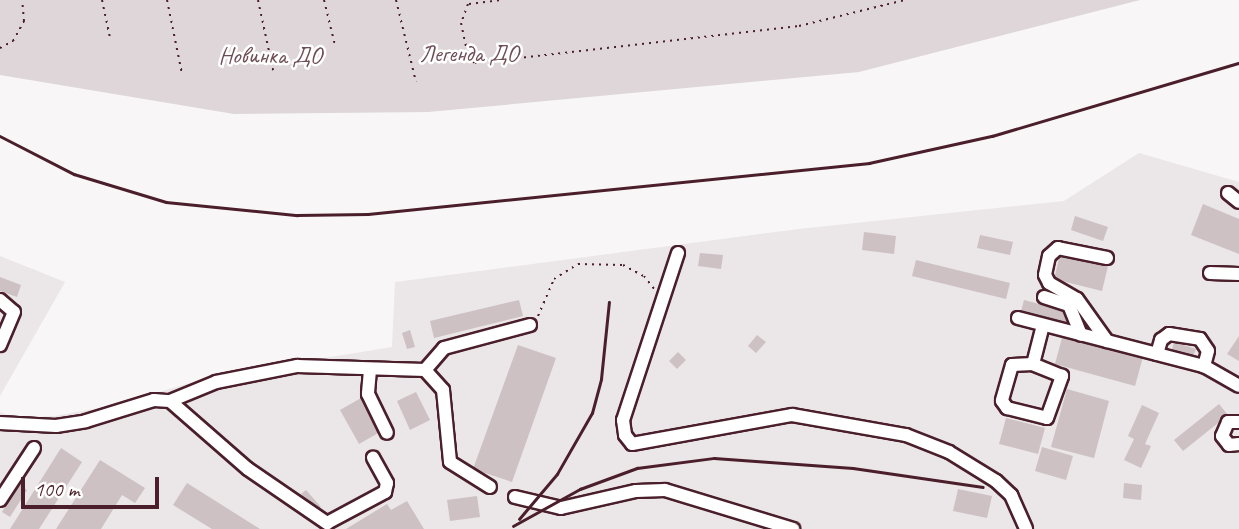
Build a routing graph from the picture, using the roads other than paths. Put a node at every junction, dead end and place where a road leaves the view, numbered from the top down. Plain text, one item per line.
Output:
1 (1228, 193) dead end
2 (1239, 202) edge
3 (678, 253) dead end
4 (1107, 258) dead end
5 (1210, 273) dead end
6 (1239, 274) edge
7 (1044, 297) dead end
8 (0, 300) edge
9 (1018, 318) dead end
10 (530, 325) road end
11 (1044, 325) junction
12 (1081, 335) junction
13 (1107, 341) junction
14 (0, 345) edge
15 (1157, 354) junction
16 (1033, 365) junction
17 (1204, 366) junction
18 (370, 370) junction
19 (425, 370) junction
20 (1239, 386) edge
21 (170, 401) junction
22 (1239, 422) edge
23 (0, 423) edge
24 (387, 433) dead end
25 (1239, 444) edge
26 (34, 448) dead end
27 (373, 458) dead end
28 (490, 487) dead end
29 (515, 497) dead end
30 (0, 500) edge
31 (793, 529) edge
32 (1027, 529) edge

1 - 2 street
3 - 32 street
4 - 13 street
5 - 6 street
7 - 12 street
8 - 14 street
9 - 11 street
10 - 19 street
11 - 12 street
11 - 16 street
12 - 13 street
13 - 15 street
15 - 17 street
15 - 17 street
16 - 16 street
17 - 20 street
18 - 19 street
18 - 21 street
18 - 24 street
19 - 28 street
21 - 23 street
21 - 27 street
22 - 25 street
26 - 30 street
29 - 31 street

